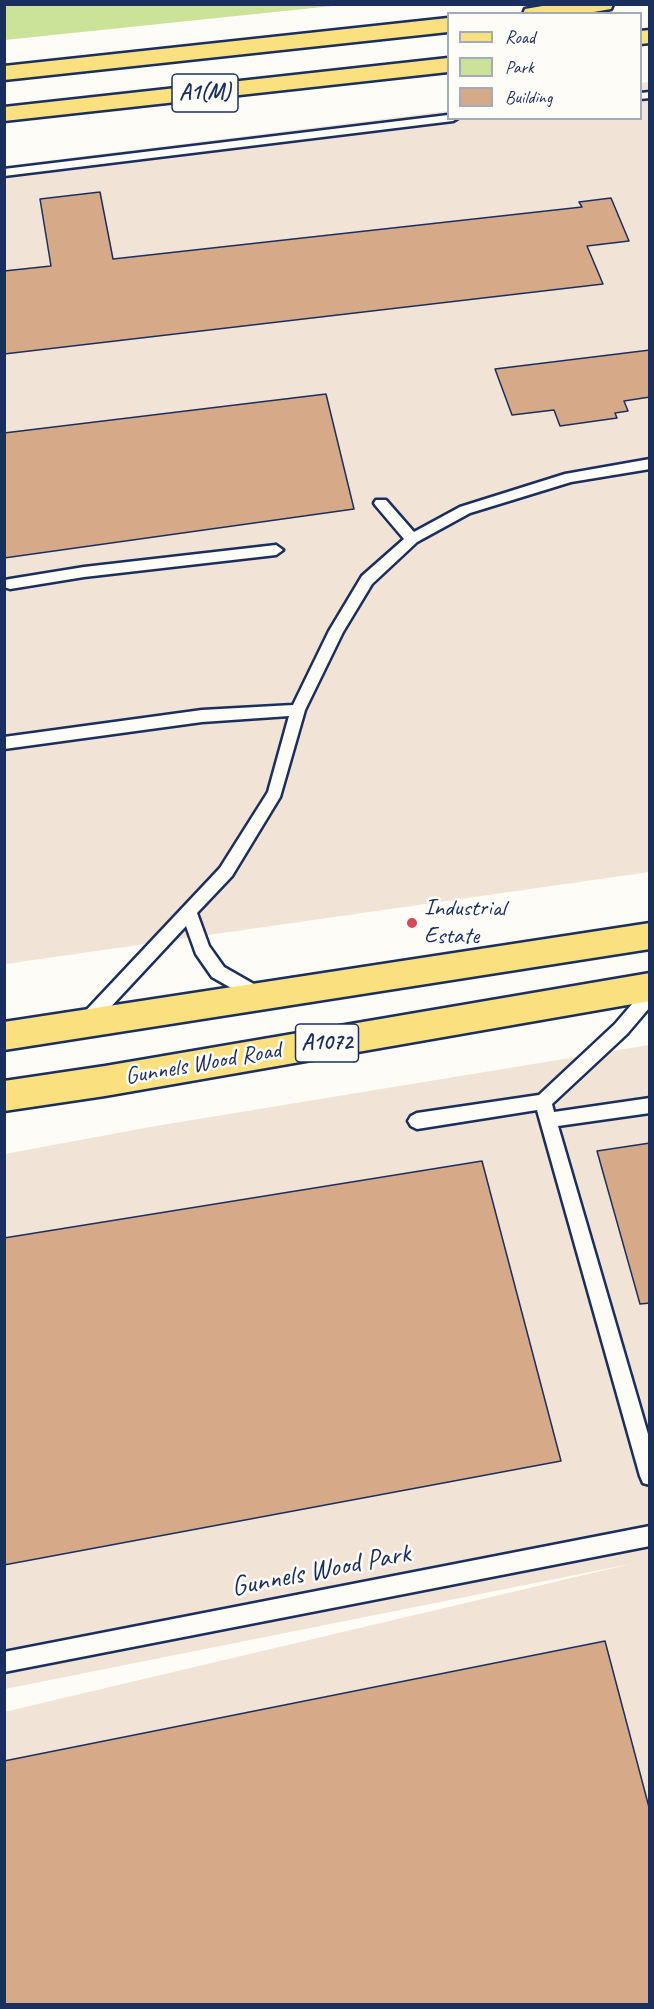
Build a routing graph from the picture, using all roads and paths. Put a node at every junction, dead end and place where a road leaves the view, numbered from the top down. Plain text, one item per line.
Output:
1 (603, 4) edge
2 (547, 12) edge
3 (447, 25) edge
4 (447, 65) edge
5 (4, 73) edge
6 (4, 114) edge
7 (447, 119) edge
8 (4, 173) edge
9 (650, 464) edge
10 (381, 503) dead end
11 (412, 539) junction
12 (276, 550) dead end
13 (10, 584) dead end
14 (298, 710) junction
15 (4, 743) edge
16 (189, 912) junction
17 (650, 936) edge
18 (650, 987) edge
19 (650, 995) edge
20 (260, 996) junction
21 (85, 1024) junction
22 (4, 1036) edge
23 (4, 1096) edge
24 (543, 1102) junction
25 (650, 1105) edge
26 (548, 1120) junction
27 (417, 1121) dead end
28 (650, 1476) edge
29 (650, 1536) edge
30 (4, 1662) edge

1 - 2 main road
3 - 5 main road, A1(M)
4 - 6 main road, A1(M)
7 - 8 lane
9 - 11 lane
10 - 11 lane
11 - 14 lane
12 - 13 lane
14 - 15 lane
14 - 16 lane
16 - 20 lane
16 - 21 lane
17 - 20 main road, A1072
18 - 23 main road, Gunnels Wood Road / A1072
19 - 24 lane
20 - 21 main road, A1072
21 - 22 main road, A1072
24 - 26 lane
24 - 27 lane
25 - 26 lane
26 - 28 lane
29 - 30 lane, Gunnels Wood Park

